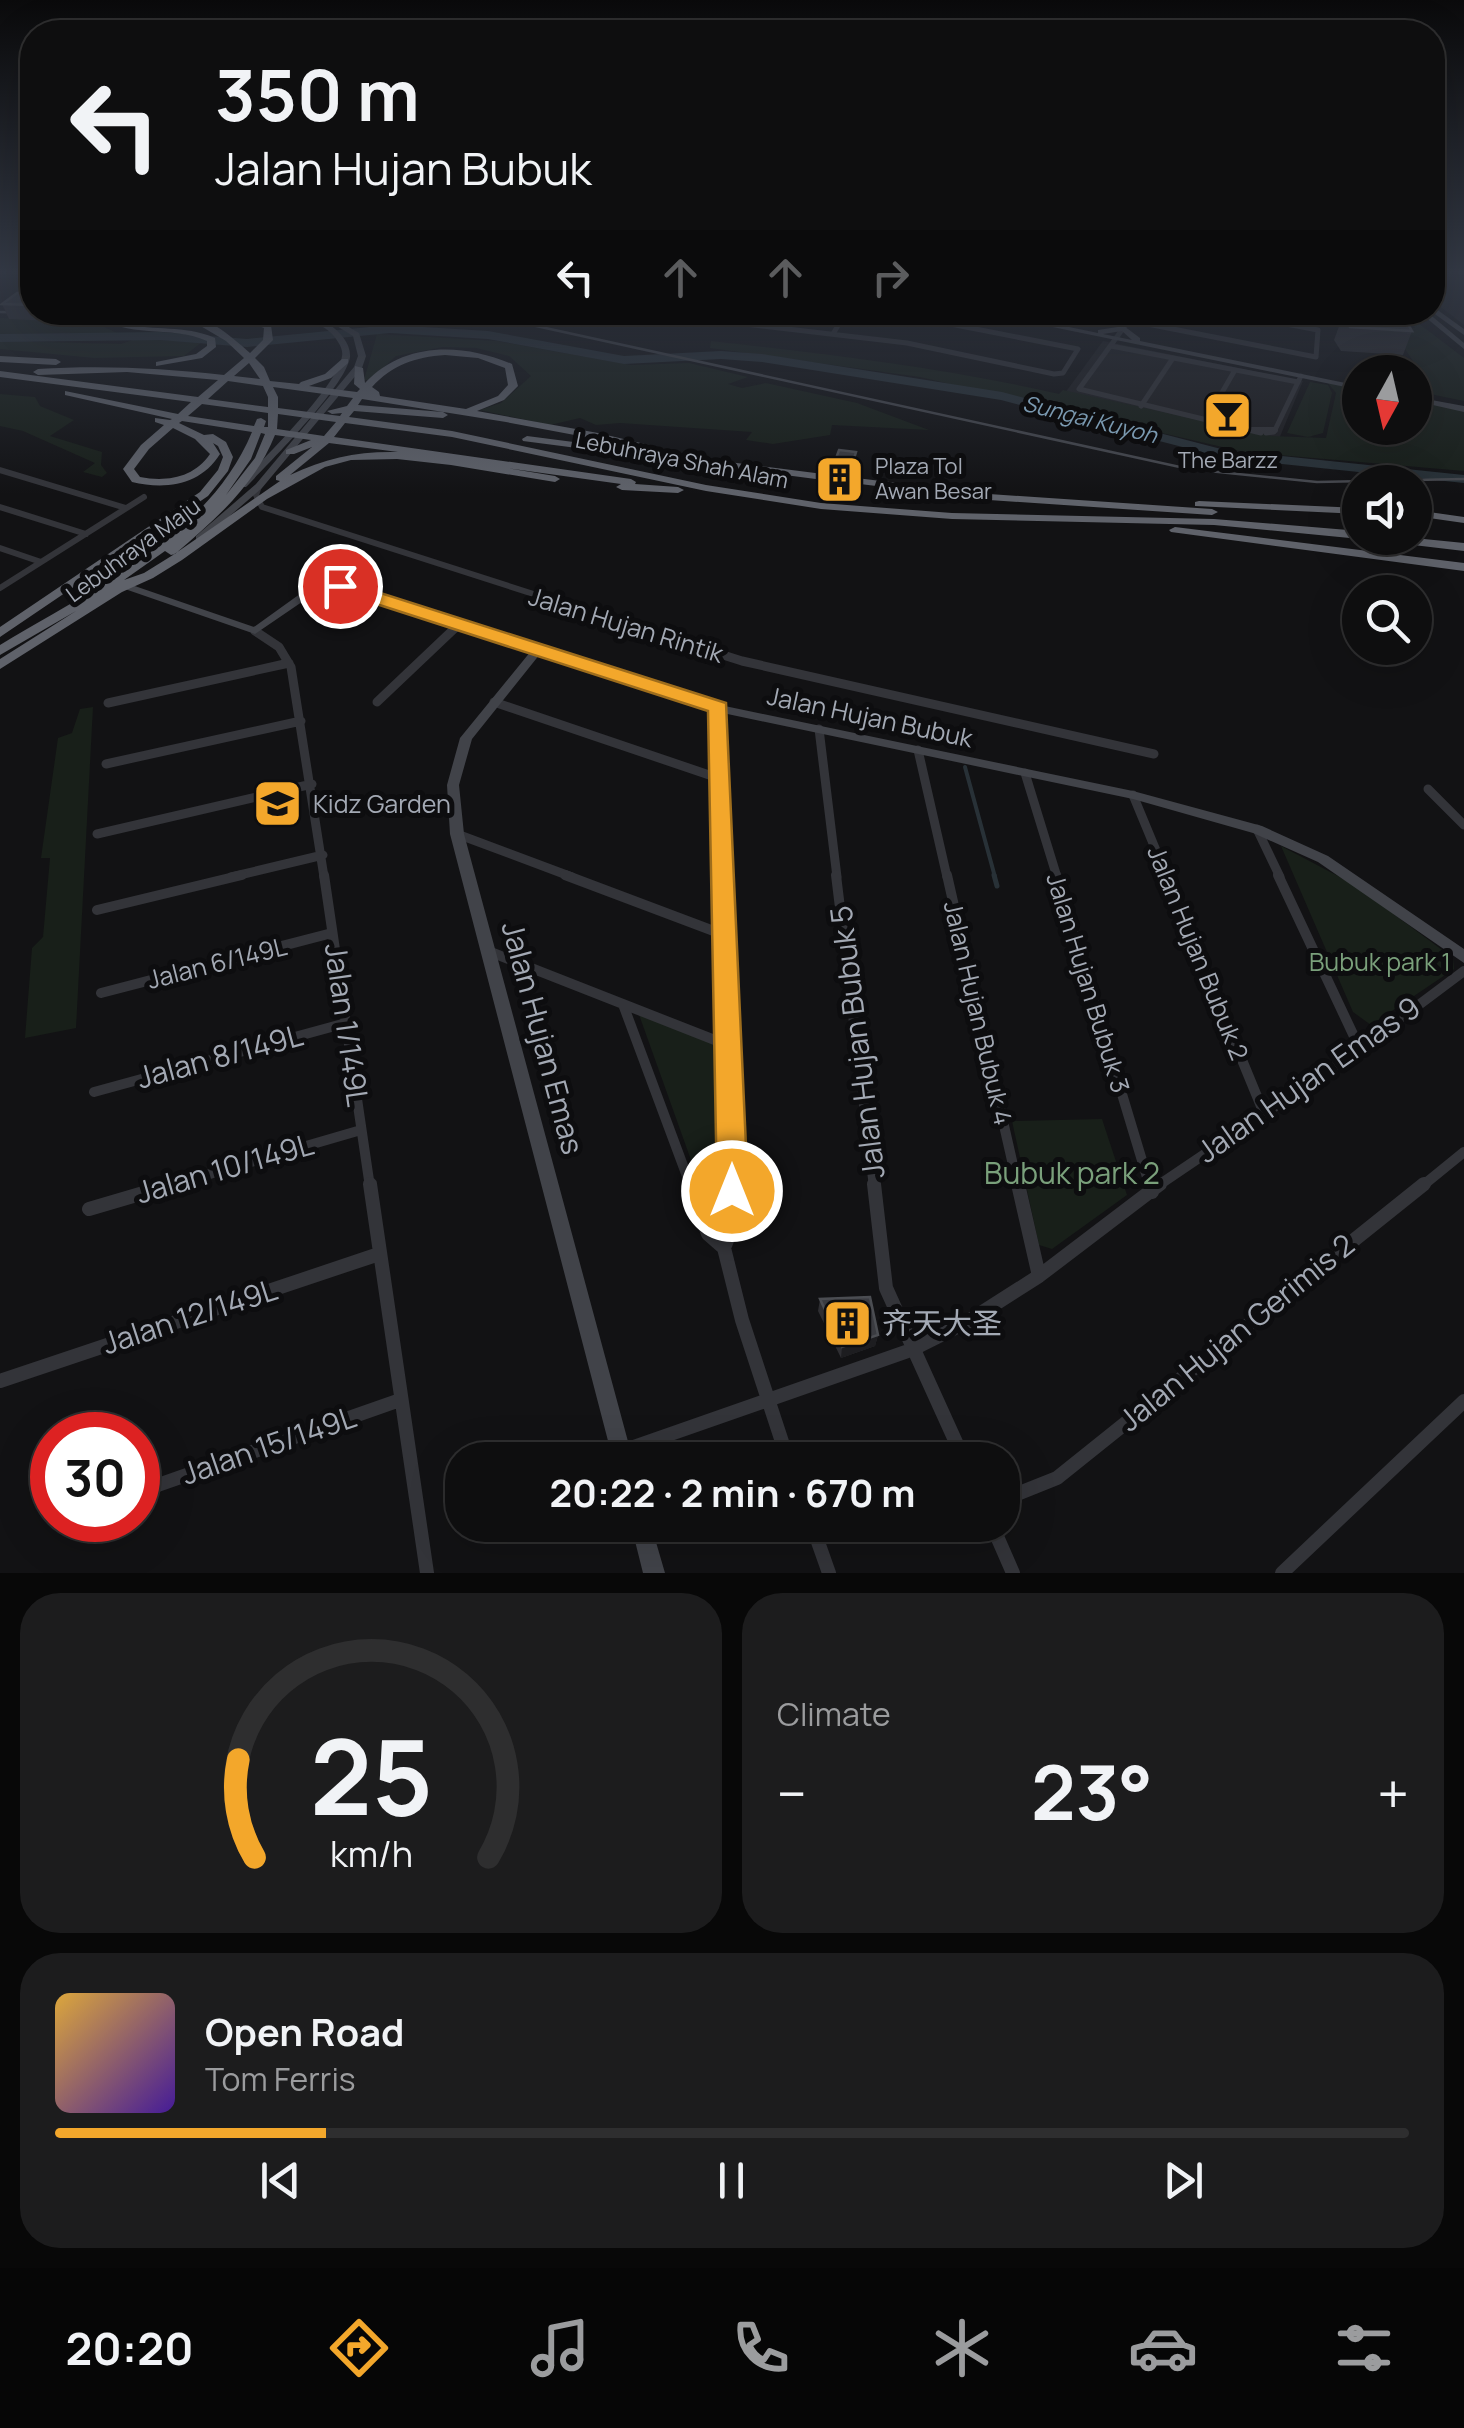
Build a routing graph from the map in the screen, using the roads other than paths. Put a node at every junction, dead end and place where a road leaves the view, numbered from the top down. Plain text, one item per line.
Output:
1 (209, 347) edge
2 (226, 347) edge
3 (242, 347) edge
4 (259, 347) edge
5 (344, 347) edge
6 (361, 347) edge
7 (928, 347) edge
8 (1070, 347) edge
9 (1110, 347) edge
10 (1162, 347) edge
11 (1166, 347) edge
12 (1226, 347) edge
13 (1317, 347) edge
14 (1122, 348) edge
15 (1173, 358) junction
16 (0, 359) edge
17 (345, 361) junction
18 (36, 367) junction
19 (358, 368) junction
20 (1235, 370) junction
21 (0, 374) edge
22 (1300, 379) junction
23 (1342, 382) edge
24 (1342, 384) edge
25 (285, 386) junction
26 (332, 392) junction
27 (68, 393) junction
28 (381, 396) junction
29 (1432, 400) edge
30 (1141, 406) junction
31 (1464, 406) edge
32 (332, 411) junction
33 (1206, 420) junction
34 (245, 426) junction
35 (184, 430) junction
36 (292, 430) junction
37 (308, 431) junction
38 (340, 438) junction
39 (284, 450) junction
40 (724, 465) junction
41 (0, 470) edge
42 (831, 478) edge
43 (848, 480) edge
44 (259, 486) junction
45 (678, 490) junction
46 (144, 497) dead end
47 (772, 500) junction
48 (0, 507) edge
49 (1153, 507) junction
50 (126, 508) junction
51 (1342, 510) edge
52 (281, 513) junction
53 (1432, 516) edge
54 (223, 518) junction
55 (1032, 518) junction
56 (1464, 520) edge
57 (1342, 523) edge
58 (1342, 533) edge
59 (86, 534) junction
60 (1432, 534) edge
61 (1464, 538) edge
62 (1432, 543) edge
63 (199, 544) junction
64 (1464, 547) edge
65 (0, 548) edge
66 (41, 562) junction
67 (1464, 567) edge
68 (123, 587) junction
69 (0, 588) edge
70 (459, 624) junction
71 (255, 630) junction
72 (0, 633) edge
73 (0, 649) edge
74 (536, 652) junction
75 (289, 663) junction
76 (0, 666) edge
77 (377, 702) dead end
78 (494, 702) junction
79 (108, 703) dead end
80 (718, 708) junction
81 (301, 721) junction
82 (819, 729) junction
83 (918, 750) junction
84 (1154, 754) dead end
85 (106, 764) dead end
86 (1025, 772) junction
87 (722, 779) junction
88 (312, 784) junction
89 (1428, 789) dead end
90 (1133, 795) junction
91 (1464, 824) edge
92 (1257, 829) junction
93 (97, 834) dead end
94 (457, 834) junction
95 (323, 855) junction
96 (97, 910) dead end
97 (332, 933) junction
98 (727, 936) junction
99 (488, 951) junction
100 (1464, 957) edge
101 (1464, 971) edge
102 (101, 992) dead end
103 (624, 1007) junction
104 (346, 1023) junction
105 (730, 1046) junction
106 (1360, 1049) junction
107 (94, 1092) dead end
108 (1263, 1111) junction
109 (361, 1130) junction
110 (1464, 1152) edge
111 (1152, 1192) junction
112 (89, 1209) dead end
113 (724, 1248) junction
114 (379, 1254) junction
115 (1039, 1276) junction
116 (911, 1350) junction
117 (0, 1381) edge
118 (400, 1400) junction
119 (767, 1400) junction
120 (1464, 1401) edge
121 (618, 1442) edge
122 (658, 1442) edge
123 (782, 1442) edge
124 (955, 1442) edge
125 (160, 1484) edge
126 (1020, 1493) edge
127 (646, 1542) edge
128 (818, 1542) edge
129 (999, 1542) edge
130 (428, 1573) edge
131 (654, 1573) edge
132 (829, 1573) edge
133 (1013, 1573) edge
134 (1282, 1573) edge

1 - 18 highway
2 - 73 highway, Lebuhraya Maju
3 - 68 highway, Lebuhraya Maju
4 - 35 highway
5 - 17 street
6 - 19 street
7 - 8 street
9 - 30 street
10 - 22 street
11 - 23 street
12 - 13 street
14 - 15 street
15 - 20 street
15 - 30 street
16 - 18 highway
17 - 25 highway
17 - 26 street
18 - 21 highway, Lebuhraya Shah Alam
18 - 25 highway
18 - 32 highway, Lebuhraya Shah Alam
19 - 26 street
19 - 28 highway
20 - 22 street
20 - 33 street
21 - 27 highway
21 - 47 highway, Lebuhraya Shah Alam
22 - 24 street
22 - 33 street
25 - 26 highway
26 - 28 highway
26 - 36 street
26 - 37 street
27 - 34 highway
27 - 35 highway
28 - 40 highway
29 - 31 street
30 - 33 street
32 - 40 highway, Lebuhraya Shah Alam
32 - 63 highway
34 - 36 highway
34 - 39 highway
35 - 72 highway
36 - 37 highway
36 - 39 street
37 - 38 highway
37 - 39 street
38 - 39 highway
38 - 45 highway
39 - 44 street
39 - 73 street
40 - 42 highway, Lebuhraya Shah Alam
41 - 50 street
43 - 49 highway
44 - 52 street
44 - 54 street
45 - 47 highway
45 - 63 highway
46 - 50 street
47 - 55 highway, Lebuhraya Shah Alam
48 - 59 street
49 - 51 highway
49 - 57 highway
50 - 59 street
52 - 54 street, Jalan Hujan Rintik
52 - 84 street, Jalan Hujan Rintik
53 - 56 highway
54 - 68 street
55 - 58 highway, Lebuhraya Shah Alam
55 - 67 highway
59 - 66 street
60 - 61 highway
62 - 64 highway
63 - 68 highway
65 - 66 street
66 - 69 street
68 - 71 street
68 - 76 highway, Lebuhraya Maju
70 - 71 street, Jalan Hujan Bubuk
70 - 74 street, Jalan Hujan Bubuk
70 - 77 street
71 - 75 street
74 - 78 street, Jalan Hujan Emas
74 - 80 street, Jalan Hujan Bubuk
75 - 79 street
75 - 81 street, Jalan 1/149L
78 - 87 street
78 - 94 street, Jalan Hujan Emas
80 - 82 street, Jalan Hujan Bubuk
80 - 87 street
81 - 85 street
81 - 88 street, Jalan 1/149L
82 - 83 street, Jalan Hujan Bubuk
82 - 116 street, Jalan Hujan Bubuk 5
83 - 86 street, Jalan Hujan Bubuk
83 - 115 street, Jalan Hujan Bubuk 4
86 - 90 street, Jalan Hujan Bubuk
86 - 111 street, Jalan Hujan Bubuk 3
87 - 98 street
88 - 93 street
88 - 95 street, Jalan 1/149L
89 - 91 street
90 - 92 street, Jalan Hujan Bubuk
90 - 108 street, Jalan Hujan Bubuk 2
92 - 100 street, Jalan Hujan Bubuk
92 - 106 street
94 - 98 street
94 - 99 street, Jalan Hujan Emas
95 - 96 street
95 - 97 street, Jalan 1/149L
97 - 102 street, Jalan 6/149L
97 - 104 street, Jalan 1/149L
98 - 105 street
99 - 103 street
99 - 121 street, Jalan Hujan Emas
101 - 106 street, Jalan Hujan Emas 9
103 - 105 street
103 - 113 street
104 - 107 street, Jalan 8/149L
104 - 109 street, Jalan 1/149L
105 - 113 street
106 - 108 street, Jalan Hujan Emas 9
108 - 111 street, Jalan Hujan Emas 9
109 - 112 street, Jalan 10/149L
109 - 114 street, Jalan 1/149L
110 - 126 street, Jalan Hujan Gerimis 2
111 - 115 street, Jalan Hujan Emas 9
113 - 119 street
114 - 117 street, Jalan 12/149L
114 - 118 street, Jalan 1/149L
115 - 116 street, Jalan Hujan Emas 9
116 - 119 street, Jalan Hujan Emas 9
116 - 124 street
118 - 125 street, Jalan 15/149L
118 - 130 street, Jalan 1/149L
119 - 122 street, Jalan Hujan Emas 9
119 - 123 street
120 - 134 street
127 - 131 street
128 - 132 street
129 - 133 street

